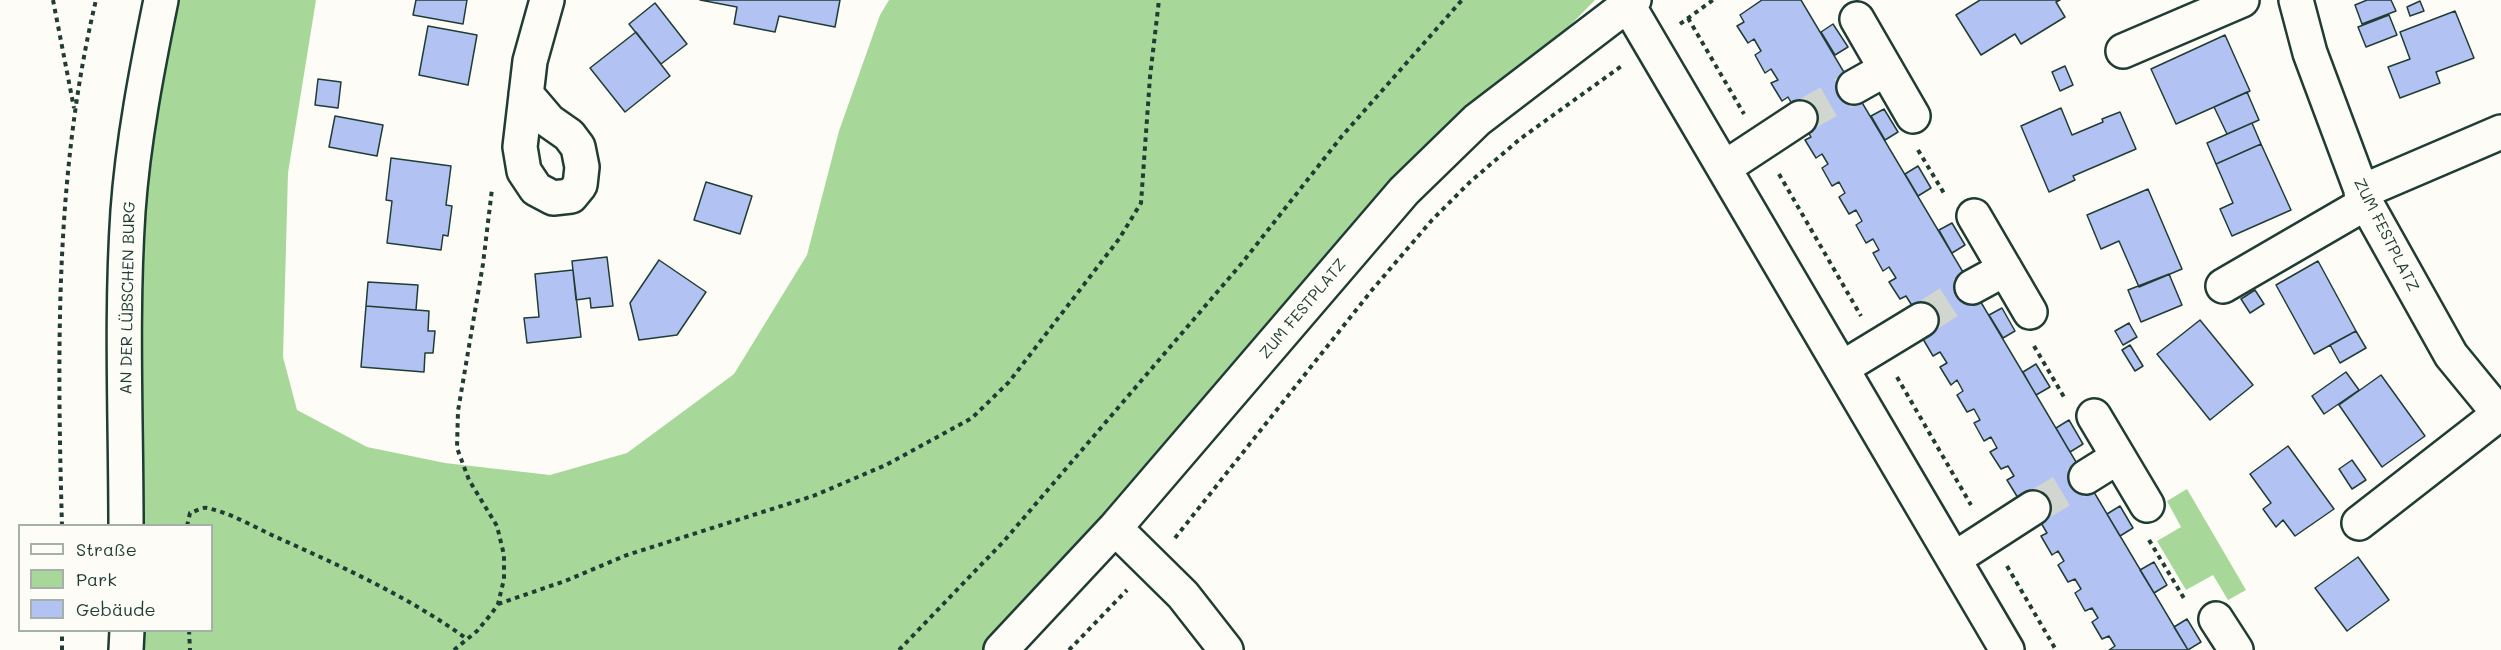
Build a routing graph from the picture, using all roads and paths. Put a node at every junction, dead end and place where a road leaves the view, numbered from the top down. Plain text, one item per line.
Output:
1 (52, 0) edge
2 (96, 0) edge
3 (160, 0) edge
4 (547, 0) edge
5 (1159, 0) edge
6 (1462, 0) edge
7 (1713, 0) edge
8 (2242, 0) edge
9 (2296, 0) edge
10 (1631, 2) edge
11 (1857, 19) dead end
12 (1652, 45) junction
13 (2123, 51) dead end
14 (1886, 69) junction
15 (1854, 87) tunnel mouth
16 (525, 94) dead end
17 (75, 111) junction
18 (1913, 116) dead end
19 (1800, 118) tunnel mouth
20 (2501, 132) edge
21 (1724, 168) junction
22 (493, 186) dead end
23 (2363, 197) junction
24 (1974, 216) dead end
25 (2005, 269) junction
26 (2223, 286) dead end
27 (1972, 287) tunnel mouth
28 (2030, 312) dead end
29 (1921, 320) tunnel mouth
30 (1842, 368) junction
31 (2500, 415) edge
32 (2094, 416) dead end
33 (2118, 457) junction
34 (2085, 477) tunnel mouth
35 (2147, 505) dead end
36 (2032, 508) tunnel mouth
37 (2359, 523) dead end
38 (62, 524) edge
39 (126, 524) edge
40 (187, 524) edge
41 (1115, 528) junction
42 (1954, 559) junction
43 (1154, 564) junction
44 (498, 604) junction
45 (2216, 619) dead end
46 (62, 632) edge
47 (127, 632) edge
48 (189, 632) edge
49 (467, 639) junction
50 (62, 650) edge
51 (126, 650) edge
52 (190, 650) edge
53 (454, 650) edge
54 (899, 650) edge
55 (1001, 650) edge
56 (1069, 650) edge
57 (1226, 650) edge
58 (2007, 650) edge
59 (2236, 650) edge

1 - 17 path
2 - 17 path
3 - 39 street, AN DER LÜBSCHEN BURG
4 - 16 street
5 - 44 path
6 - 54 path
7 - 12 path
8 - 13 street
9 - 23 street, ZUM FESTPLATZ
10 - 12 street
10 - 41 street, ZUM FESTPLATZ
11 - 14 street
12 - 21 street
12 - 43 path
14 - 15 street
14 - 18 street
17 - 38 path
19 - 21 street
20 - 23 street
21 - 30 street
22 - 44 path
23 - 26 street
23 - 31 street, ZUM FESTPLATZ
24 - 25 street
25 - 27 street
25 - 28 street
29 - 30 street
30 - 42 street
31 - 37 street
32 - 33 street
33 - 34 street
33 - 35 street
36 - 42 street
40 - 49 path
41 - 43 street
41 - 55 street, ZUM FESTPLATZ
42 - 58 street
43 - 56 path
43 - 57 street
44 - 49 path
45 - 59 street
46 - 50 path
47 - 51 street
48 - 52 path
49 - 53 path

